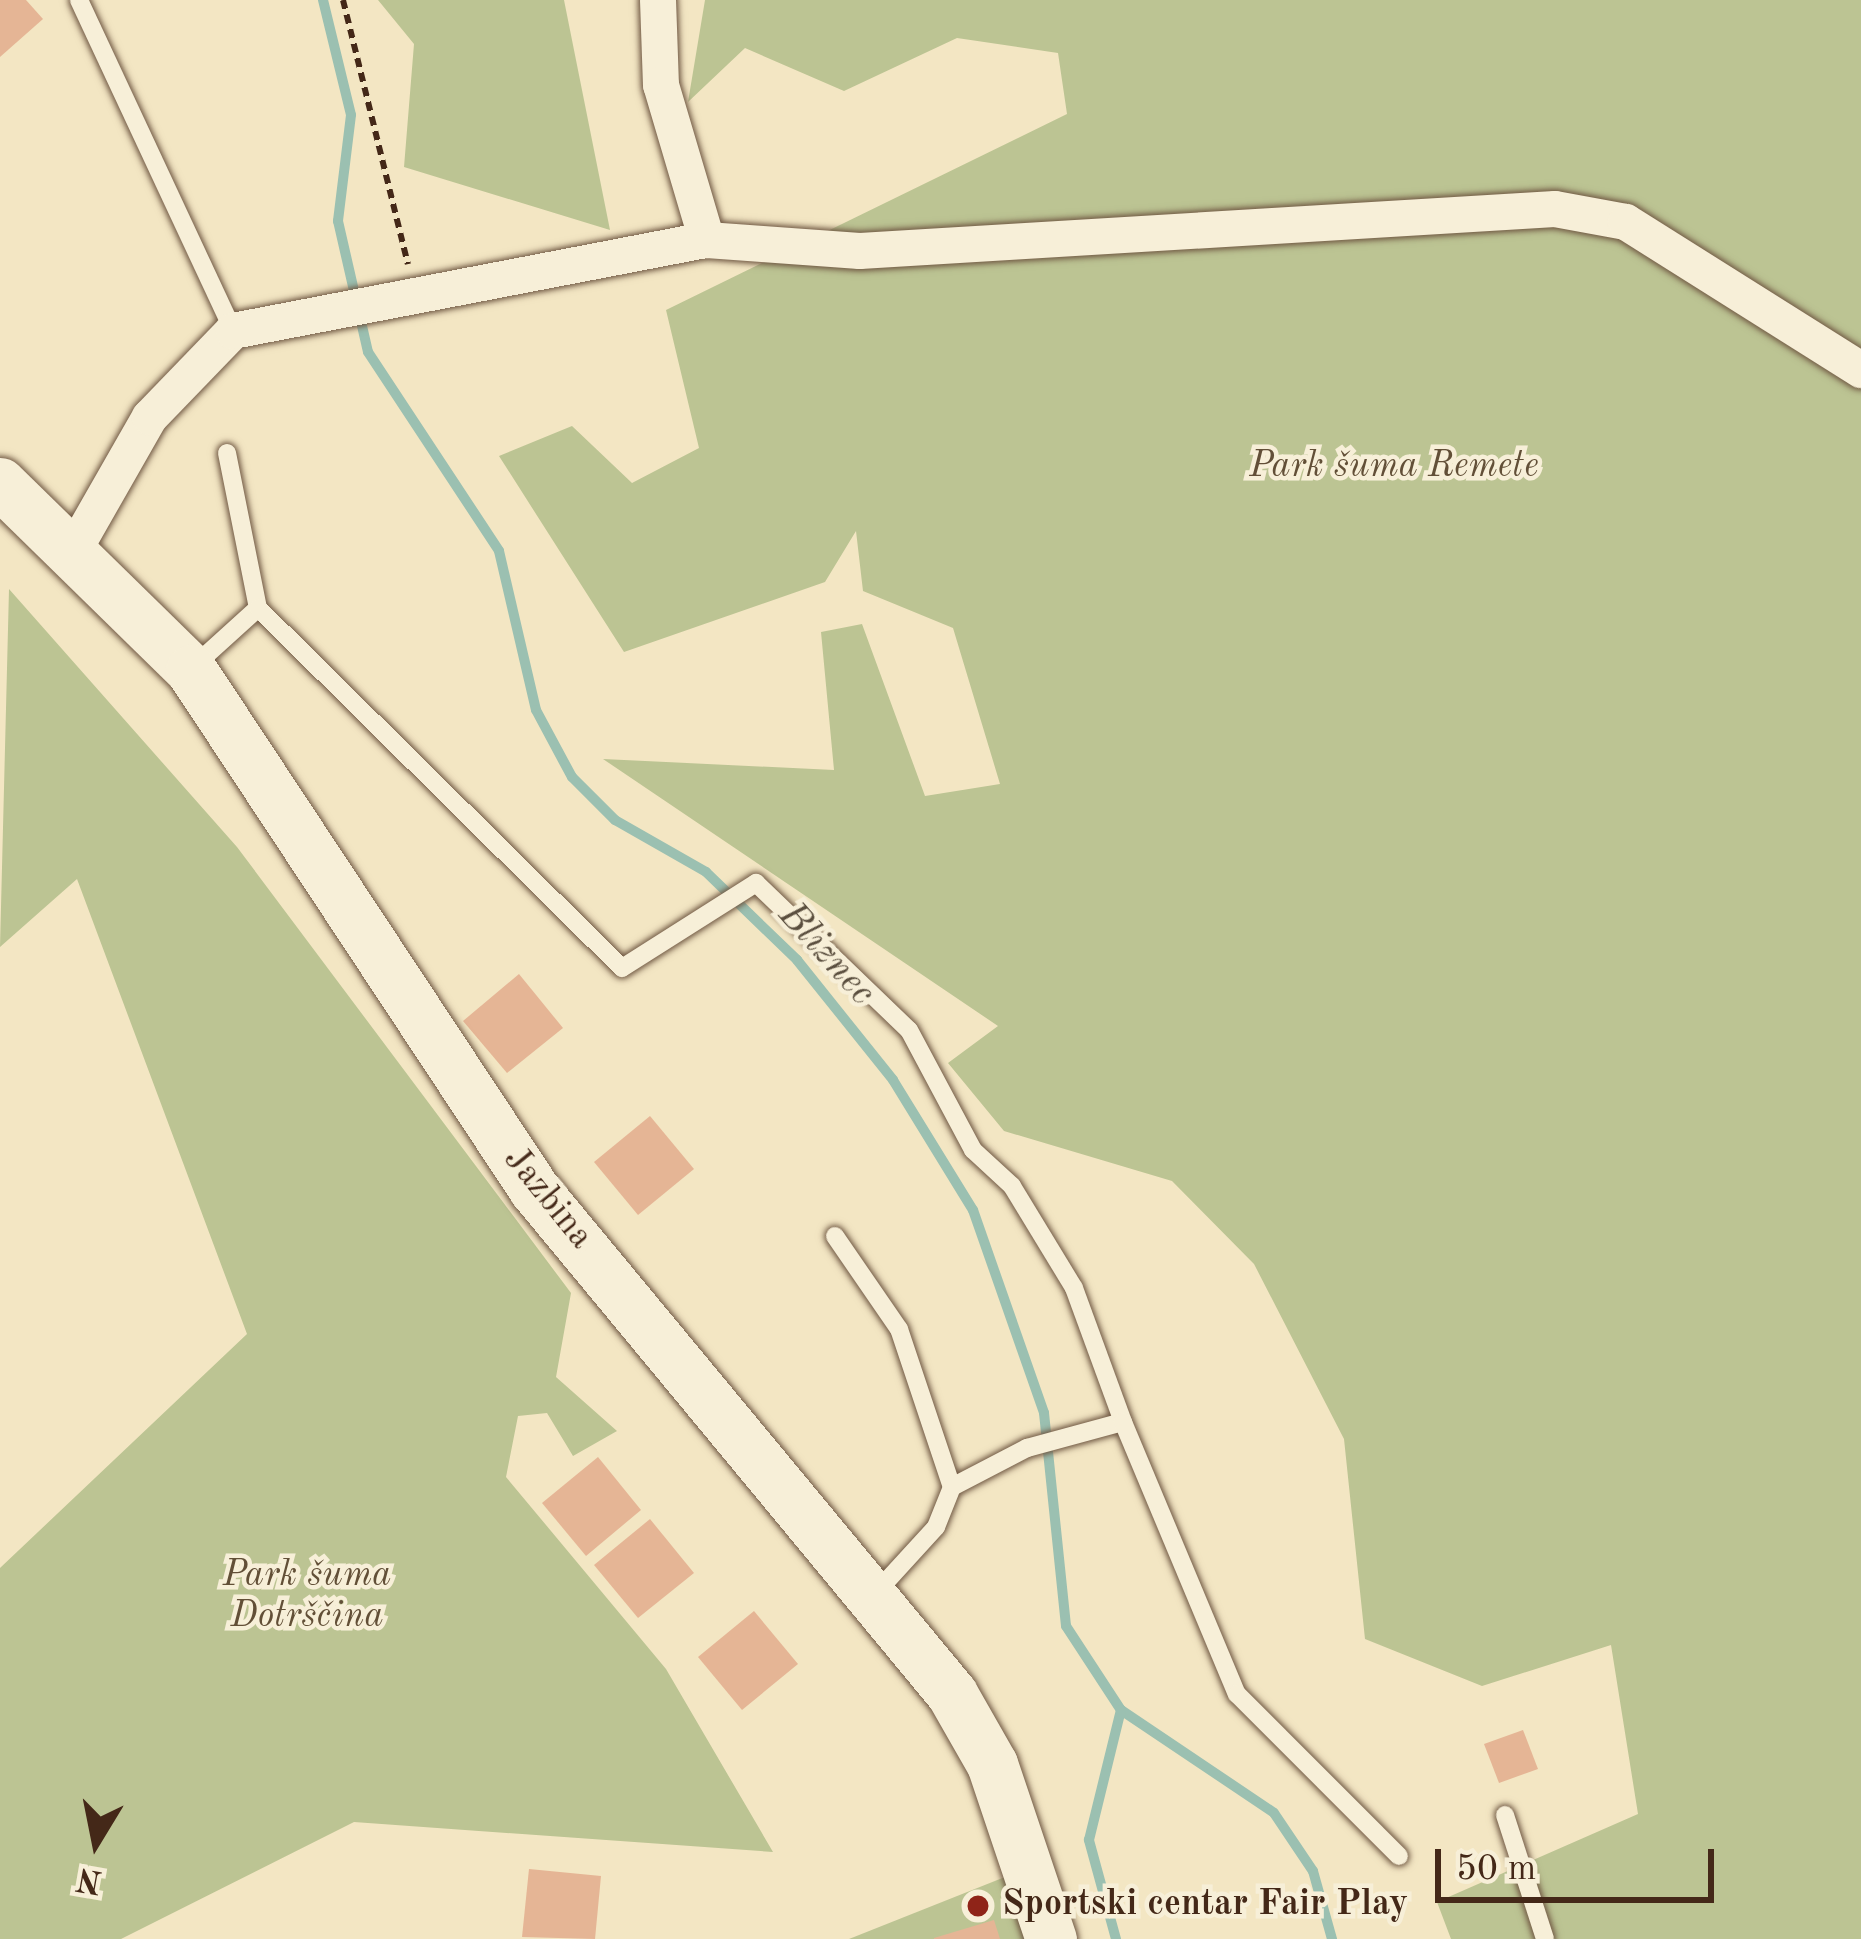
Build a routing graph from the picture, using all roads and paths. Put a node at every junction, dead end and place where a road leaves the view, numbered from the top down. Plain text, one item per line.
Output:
1 (79, 0) edge
2 (343, 0) edge
3 (658, 0) edge
4 (707, 240) junction
5 (415, 289) junction
6 (233, 331) junction
7 (1861, 370) edge
8 (227, 453) dead end
9 (0, 483) edge
10 (74, 550) junction
11 (258, 608) junction
12 (191, 670) junction
13 (835, 1236) dead end
14 (1123, 1422) junction
15 (952, 1487) junction
16 (874, 1595) junction
17 (1505, 1816) dead end
18 (1399, 1856) dead end
19 (1051, 1939) edge
20 (1545, 1939) edge

1 - 6 lane
2 - 5 path
3 - 4 street
4 - 5 street
4 - 7 street
5 - 6 street
6 - 10 street
8 - 11 lane
9 - 10 street, Jazbina
10 - 12 street, Jazbina
11 - 12 lane
11 - 14 lane
12 - 16 street, Jazbina
13 - 15 lane
14 - 15 lane
14 - 18 lane
15 - 16 lane
16 - 19 street, Jazbina
17 - 20 lane

